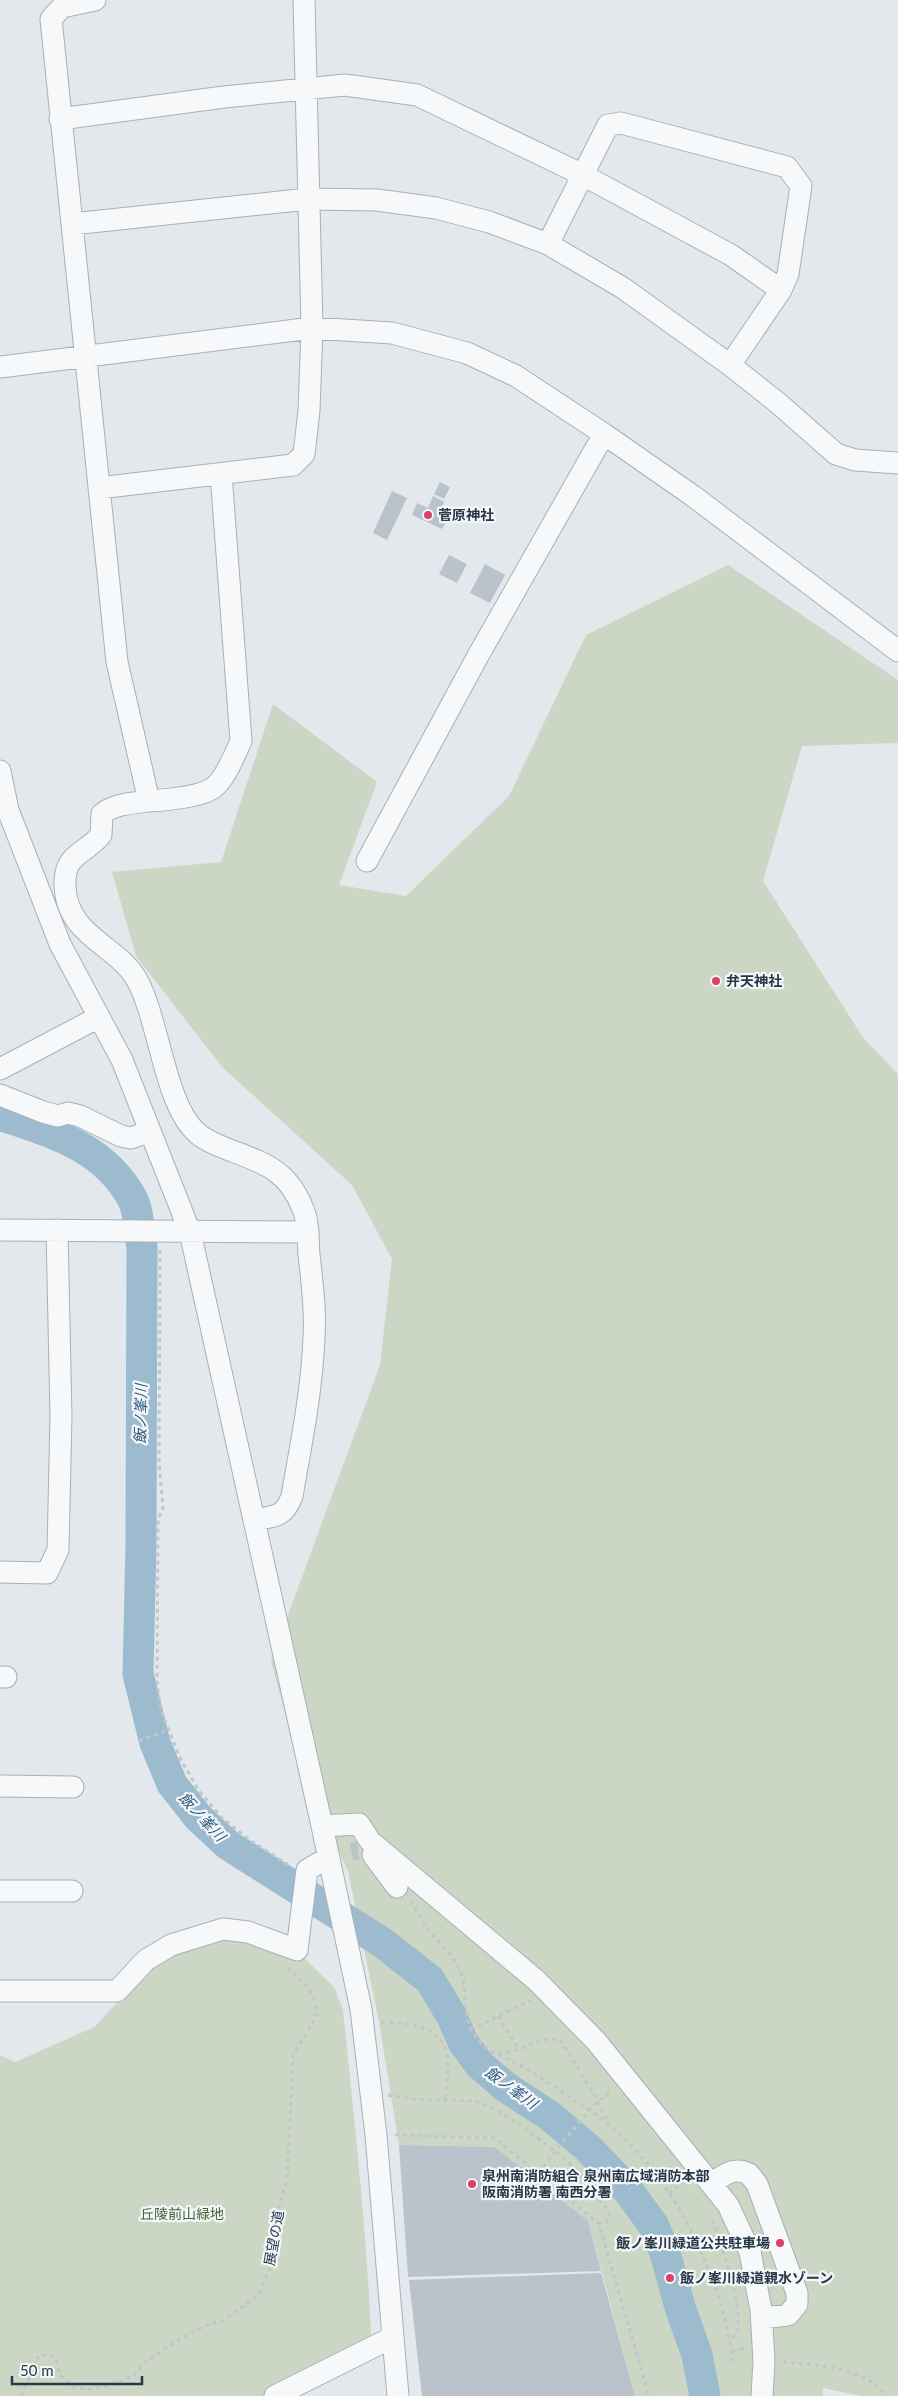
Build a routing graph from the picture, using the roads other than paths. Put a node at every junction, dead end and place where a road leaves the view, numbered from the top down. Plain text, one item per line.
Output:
1 (95, 0) edge
2 (304, 0) edge
3 (306, 89) junction
4 (60, 119) junction
5 (582, 175) junction
6 (308, 199) junction
7 (72, 224) junction
8 (548, 244) junction
9 (781, 290) junction
10 (312, 328) junction
11 (84, 356) junction
12 (730, 365) junction
13 (0, 368) edge
14 (604, 434) junction
15 (898, 464) edge
16 (221, 474) junction
17 (99, 488) junction
18 (898, 651) edge
19 (0, 772) edge
20 (149, 801) junction
21 (367, 861) dead end
22 (99, 1018) junction
23 (0, 1069) edge
24 (0, 1095) edge
25 (150, 1131) junction
26 (0, 1230) edge
27 (57, 1230) junction
28 (190, 1232) junction
29 (307, 1232) junction
30 (254, 1520) junction
31 (0, 1572) edge
32 (0, 1786) edge
33 (72, 1787) dead end
34 (322, 1826) junction
35 (370, 1841) junction
36 (329, 1857) junction
37 (398, 1887) road end
38 (0, 1891) edge
39 (72, 1891) dead end
40 (0, 1991) edge
41 (712, 2184) junction
42 (762, 2318) junction
43 (393, 2337) junction
44 (275, 2396) edge
45 (398, 2396) edge
46 (762, 2396) edge

1 - 4 street
2 - 3 street
3 - 4 street
3 - 5 street
3 - 6 street
4 - 7 street
5 - 8 street
5 - 9 street
5 - 9 street
6 - 7 street
6 - 8 street
6 - 10 street
7 - 11 street
8 - 12 street
9 - 12 street
10 - 11 street
10 - 14 street
10 - 16 street
11 - 13 street
11 - 17 street
12 - 15 street
14 - 18 street
14 - 21 street
16 - 17 street
16 - 20 street
17 - 20 street
19 - 22 street
20 - 29 street
22 - 23 street
22 - 25 street
24 - 25 street
25 - 28 street
26 - 27 street
27 - 28 street
27 - 31 street
28 - 29 street
28 - 30 street
29 - 30 street
30 - 34 street
32 - 33 street
34 - 35 street
34 - 36 street
35 - 37 street
35 - 41 street
36 - 40 street
36 - 43 street
38 - 39 street
41 - 42 street
41 - 42 street
42 - 46 street
43 - 44 street
43 - 45 street

